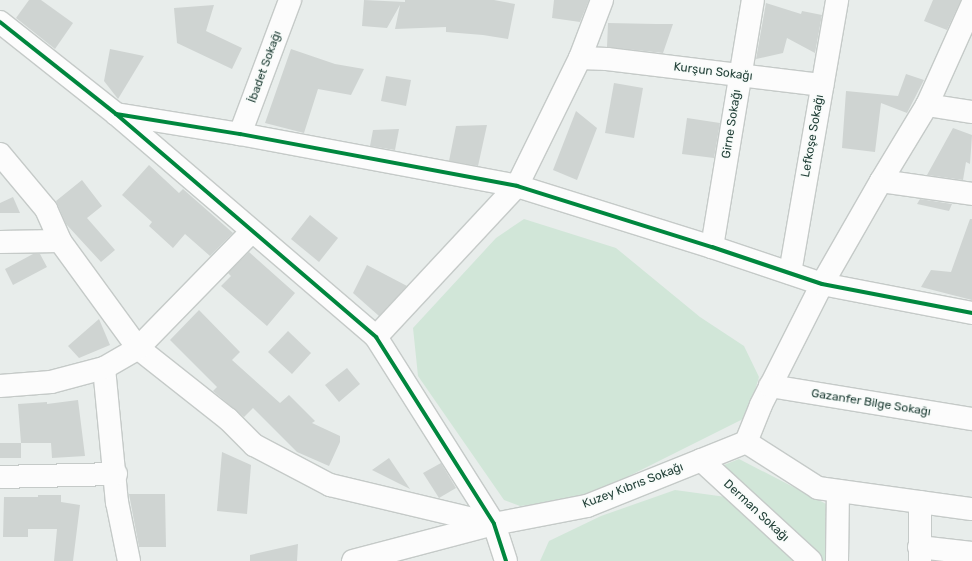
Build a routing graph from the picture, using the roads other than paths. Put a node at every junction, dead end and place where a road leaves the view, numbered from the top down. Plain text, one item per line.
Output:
1 (290, 0) edge
2 (602, 0) edge
3 (753, 0) edge
4 (836, 0) edge
5 (972, 6) edge
6 (0, 22) edge
7 (580, 58) junction
8 (740, 76) junction
9 (822, 85) junction
10 (926, 105) junction
11 (972, 112) edge
12 (116, 114) junction
13 (240, 134) junction
14 (0, 154) edge
15 (881, 180) junction
16 (517, 186) junction
17 (972, 194) edge
18 (252, 231) junction
19 (0, 242) edge
20 (60, 242) junction
21 (712, 247) junction
22 (790, 273) junction
23 (822, 284) junction
24 (972, 313) edge
25 (376, 337) junction
26 (138, 348) junction
27 (104, 368) junction
28 (0, 386) edge
29 (770, 386) junction
30 (972, 419) edge
31 (746, 442) junction
32 (701, 460) junction
33 (116, 474) junction
34 (0, 477) edge
35 (838, 491) junction
36 (920, 502) junction
37 (972, 509) edge
38 (494, 524) junction
39 (972, 553) edge
40 (919, 554) edge
41 (128, 561) edge
42 (353, 561) edge
43 (506, 561) edge
44 (811, 561) edge
45 (837, 561) edge

1 - 13 street, İbadet Sokağı
2 - 7 street
3 - 8 street, Girne Sokağı
4 - 9 street, Lefkoşe Sokağı
5 - 10 street
6 - 12 street
7 - 8 street, Kurşun Sokağı
7 - 16 street
8 - 9 street, Kurşun Sokağı
8 - 21 street, Girne Sokağı
9 - 22 street, Lefkoşe Sokağı
10 - 11 street
10 - 15 street
12 - 13 street
12 - 18 street
13 - 16 street
14 - 20 street
15 - 17 street
15 - 23 street
16 - 21 street
16 - 25 street
18 - 25 street
18 - 26 street
19 - 20 street
20 - 26 street
21 - 22 street
22 - 23 street
23 - 24 street
23 - 29 street
25 - 38 street
26 - 27 street
26 - 38 street
27 - 28 street
27 - 33 street
29 - 30 street, Gazanfer Bilge Sokağı
29 - 31 street
31 - 32 street, Kuzey Kıbrıs Sokağı
31 - 35 street
32 - 38 street, Kuzey Kıbrıs Sokağı
32 - 44 street, Derman Sokağı
33 - 34 street
33 - 41 street
35 - 36 street
35 - 45 street
36 - 37 street
36 - 40 street
38 - 42 street, Kuzey Kıbrıs Sokağı
38 - 43 street
39 - 40 street

